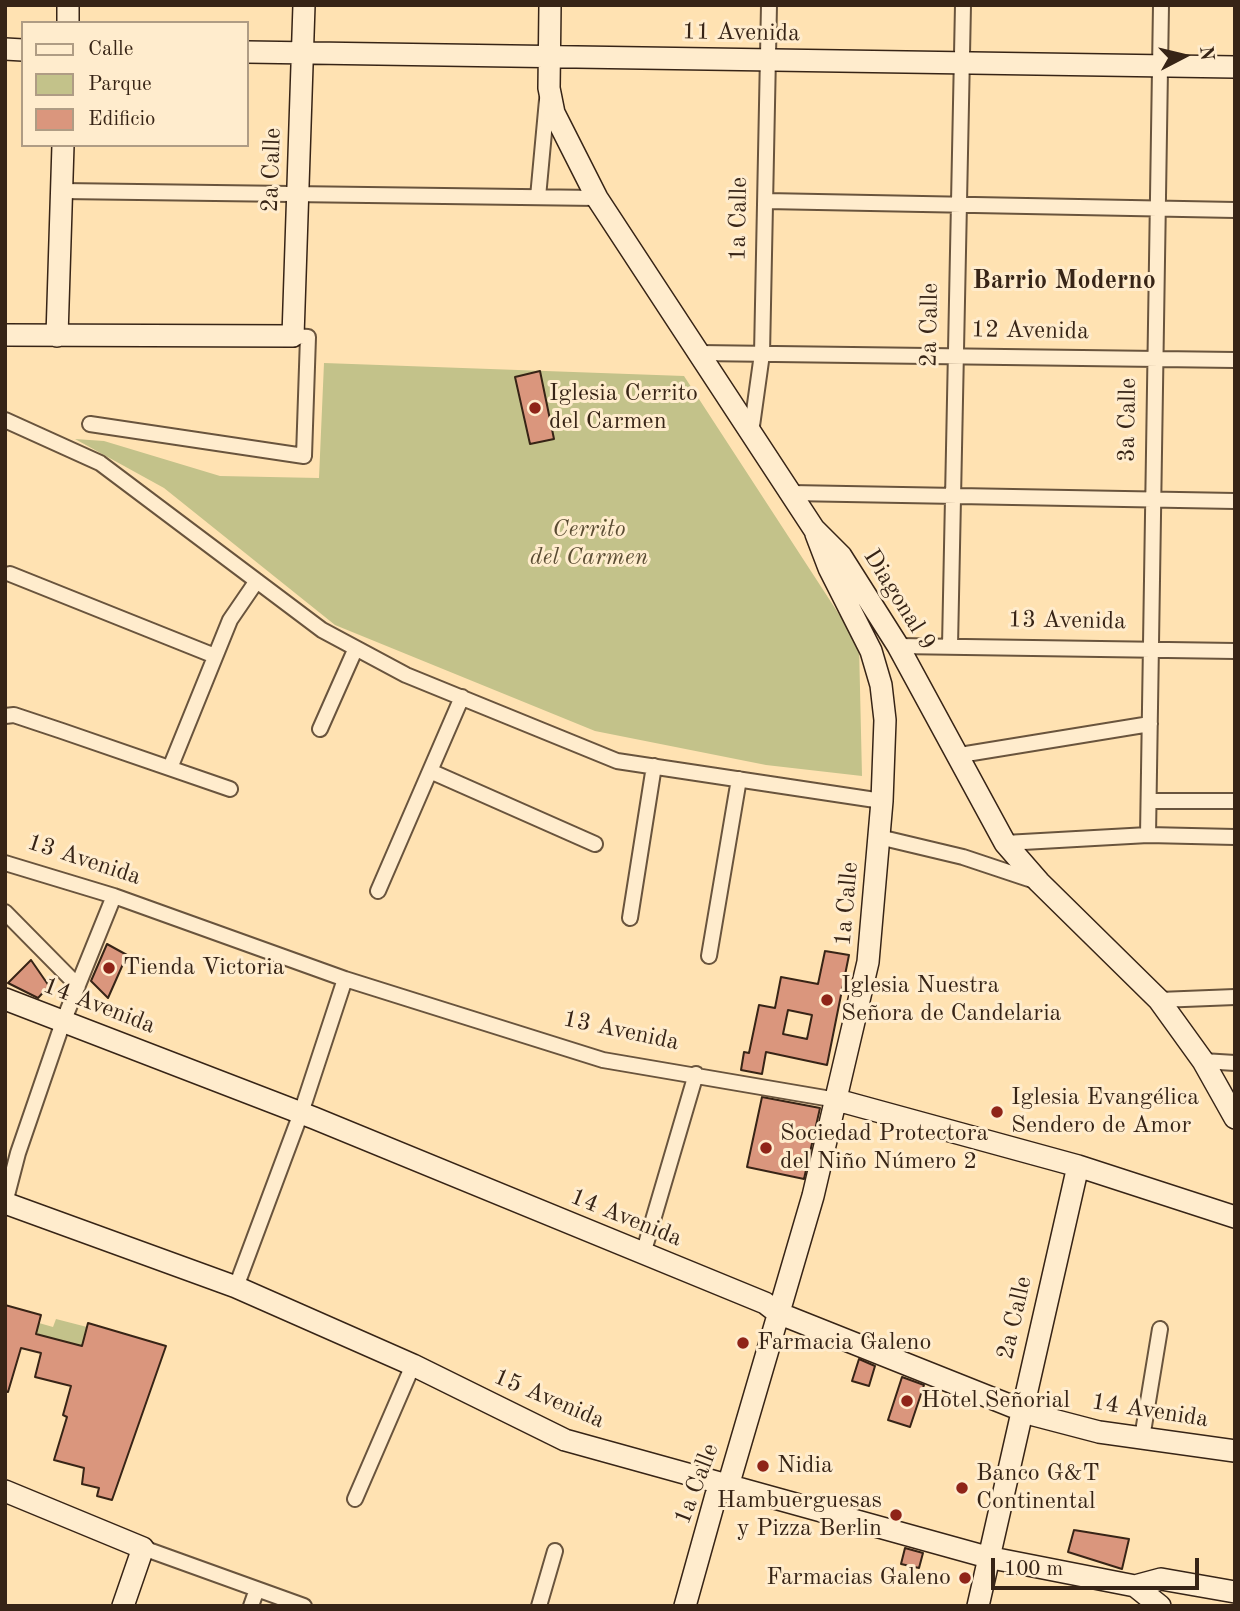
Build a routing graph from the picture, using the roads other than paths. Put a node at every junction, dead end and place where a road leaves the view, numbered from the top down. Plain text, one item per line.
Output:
1 (304, 5) edge
2 (550, 5) edge
3 (769, 5) edge
4 (963, 5) edge
5 (1161, 5) edge
6 (248, 52) edge
7 (303, 52) junction
8 (548, 57) junction
9 (768, 60) junction
10 (961, 63) junction
11 (1160, 66) junction
12 (1235, 66) edge
13 (548, 88) junction
14 (63, 147) edge
15 (62, 191) junction
16 (298, 192) junction
17 (538, 197) junction
18 (597, 198) junction
19 (766, 201) junction
20 (959, 205) junction
21 (1158, 209) junction
22 (1235, 210) edge
23 (5, 335) edge
24 (57, 335) junction
25 (300, 336) junction
26 (699, 353) junction
27 (762, 354) junction
28 (956, 357) junction
29 (1156, 359) junction
30 (1235, 360) edge
31 (5, 420) edge
32 (90, 424) dead end
33 (751, 433) junction
34 (791, 493) junction
35 (953, 496) junction
36 (1153, 499) junction
37 (1235, 501) edge
38 (814, 529) junction
39 (10, 574) dead end
40 (256, 582) junction
41 (898, 646) junction
42 (950, 646) junction
43 (1151, 649) junction
44 (355, 650) junction
45 (1235, 651) edge
46 (215, 656) junction
47 (462, 697) junction
48 (5, 716) edge
49 (1150, 724) junction
50 (320, 729) dead end
51 (960, 755) junction
52 (654, 766) junction
53 (170, 768) junction
54 (430, 771) junction
55 (739, 779) junction
56 (230, 789) dead end
57 (882, 801) junction
58 (1149, 801) junction
59 (1235, 801) edge
60 (1148, 835) junction
61 (879, 837) junction
62 (1235, 837) edge
63 (1005, 843) junction
64 (595, 844) dead end
65 (5, 863) edge
66 (1039, 882) junction
67 (378, 891) dead end
68 (114, 896) junction
69 (5, 912) edge
70 (630, 918) dead end
71 (709, 956) dead end
72 (345, 979) junction
73 (78, 986) junction
74 (1235, 997) edge
75 (5, 999) edge
76 (1159, 999) junction
77 (63, 1022) junction
78 (1203, 1061) junction
79 (1235, 1063) edge
80 (696, 1074) junction
81 (837, 1100) junction
82 (301, 1113) junction
83 (1235, 1118) edge
84 (1078, 1166) junction
85 (5, 1203) edge
86 (1235, 1217) edge
87 (643, 1254) junction
88 (236, 1287) junction
89 (778, 1313) junction
90 (1160, 1329) dead end
91 (413, 1365) junction
92 (1021, 1409) junction
93 (1142, 1438) junction
94 (1235, 1451) edge
95 (728, 1486) junction
96 (5, 1491) edge
97 (355, 1499) dead end
98 (143, 1548) junction
99 (555, 1551) dead end
100 (987, 1557) junction
101 (1135, 1586) junction
102 (257, 1589) junction
103 (1235, 1592) edge
104 (123, 1606) edge
105 (251, 1606) edge
106 (304, 1606) edge
107 (539, 1606) edge
108 (685, 1606) edge
109 (978, 1606) edge
110 (1160, 1606) edge

1 - 7 street, 2a Calle
2 - 8 street
3 - 9 street, 1a Calle
4 - 10 street, 2a Calle
5 - 11 street, 3a Calle
6 - 7 street, 11 Avenida
7 - 8 street, 11 Avenida
7 - 16 street, 2a Calle
8 - 9 street, 11 Avenida
8 - 13 street
9 - 10 street, 11 Avenida
9 - 19 street, 1a Calle
10 - 11 street, 11 Avenida
10 - 20 street, 2a Calle
11 - 12 street, 11 Avenida
11 - 21 street, 3a Calle
13 - 17 street
13 - 18 street, Diagonal 9
14 - 15 street
15 - 16 street
15 - 24 street
16 - 17 street
16 - 25 street, 2a Calle
17 - 18 street
18 - 26 street, Diagonal 9
19 - 20 street
19 - 27 street, 1a Calle
20 - 21 street
20 - 28 street, 2a Calle
21 - 22 street
21 - 29 street, 3a Calle
23 - 24 street
24 - 25 street
25 - 32 street, 2a Calle
26 - 27 street, 12 Avenida
26 - 33 street, Diagonal 9
27 - 28 street, 12 Avenida
27 - 33 street, 1a Calle
28 - 29 street, 12 Avenida
28 - 35 street, 2a Calle
29 - 30 street, 12 Avenida
29 - 36 street, 3a Calle
31 - 40 street
33 - 34 street, Diagonal 9
34 - 35 street
34 - 38 street, Diagonal 9
35 - 36 street
35 - 42 street, 2a Calle
36 - 37 street
36 - 43 street, 3a Calle
38 - 41 street, Diagonal 9
38 - 57 street, 1a Calle
39 - 46 street
40 - 44 street
40 - 46 street
41 - 42 street, 13 Avenida
41 - 51 street, Diagonal 9
42 - 43 street, 13 Avenida
43 - 45 street, 13 Avenida
43 - 49 street, 3a Calle
44 - 47 street
44 - 50 street
46 - 53 street
47 - 52 street
47 - 54 street
48 - 53 street
49 - 51 street
49 - 58 street, 3a Calle
51 - 63 street, Diagonal 9
52 - 55 street
52 - 70 street
53 - 56 street
54 - 64 street
54 - 67 street
55 - 57 street
55 - 71 street
57 - 61 street, 1a Calle
58 - 59 street
58 - 60 street, 3a Calle
60 - 62 street
60 - 63 street
61 - 66 street
61 - 81 street, 1a Calle
63 - 66 street, Diagonal 9
65 - 68 street, 13 Avenida
66 - 76 street, Diagonal 9
68 - 72 street, 13 Avenida
68 - 73 street
69 - 73 street
72 - 80 street, 13 Avenida
72 - 82 street
73 - 77 street
74 - 76 street
75 - 77 street, 14 Avenida
76 - 78 street, Diagonal 9
77 - 82 street, 14 Avenida
77 - 85 street
78 - 79 street
78 - 83 street, Diagonal 9
80 - 81 street, 13 Avenida
80 - 87 street
81 - 84 street, 13 Avenida
81 - 89 street, 1a Calle
82 - 87 street, 14 Avenida
82 - 88 street
84 - 86 street, 13 Avenida
84 - 92 street, 2a Calle
85 - 88 street, 15 Avenida
87 - 89 street, 14 Avenida
88 - 91 street, 15 Avenida
89 - 92 street, 14 Avenida
89 - 95 street, 1a Calle
90 - 93 street
91 - 95 street, 15 Avenida
91 - 97 street
92 - 93 street, 14 Avenida
92 - 100 street, 2a Calle
93 - 94 street, 14 Avenida
95 - 100 street, 15 Avenida
95 - 108 street, 1a Calle
96 - 98 street
98 - 102 street
98 - 104 street
99 - 107 street
100 - 101 street, 15 Avenida
100 - 109 street, 2a Calle
101 - 103 street, 15 Avenida
101 - 110 street, 15 Avenida
102 - 105 street
102 - 106 street

